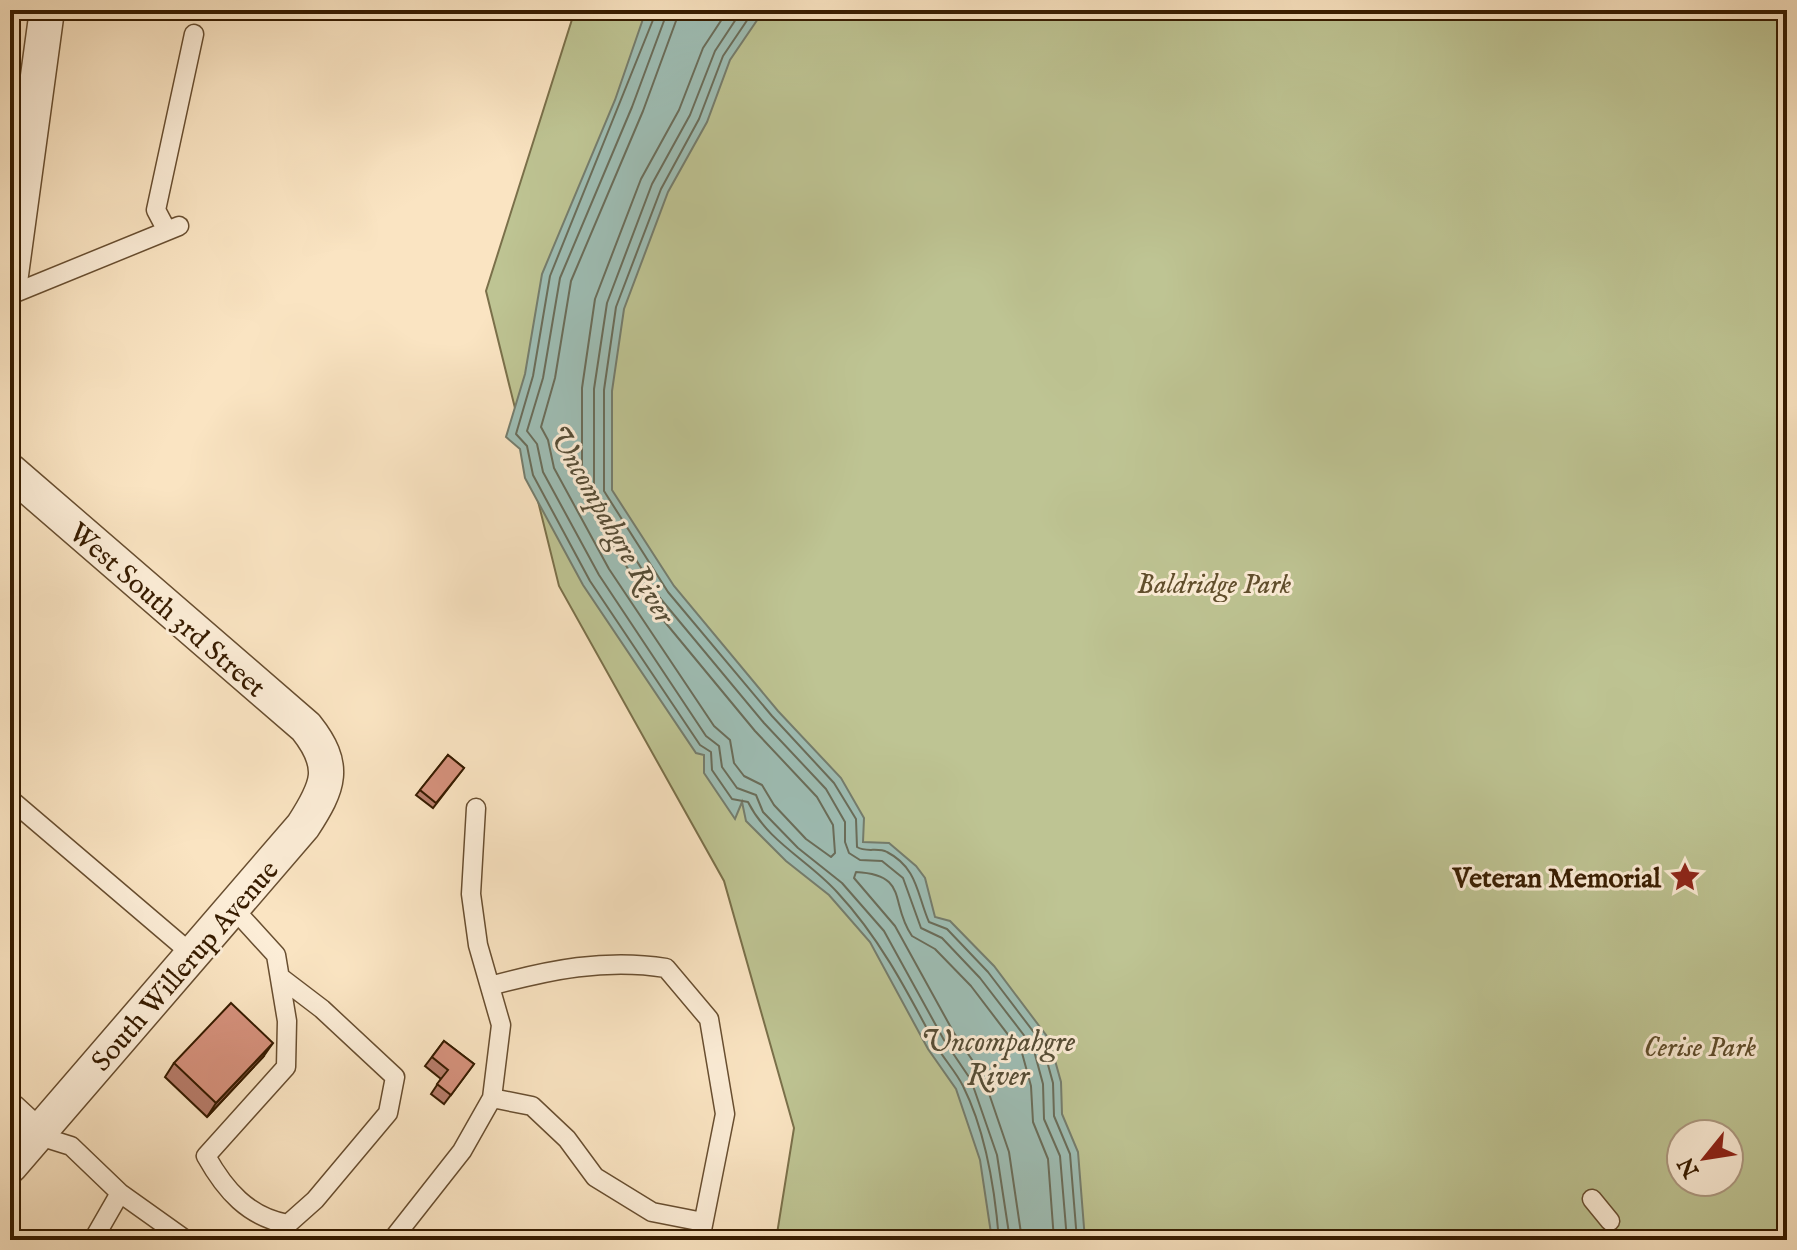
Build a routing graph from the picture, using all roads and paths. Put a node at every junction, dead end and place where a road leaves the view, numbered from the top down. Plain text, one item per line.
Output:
1 (47, 10) edge
2 (194, 34) dead end
3 (10, 282) edge
4 (10, 295) edge
5 (10, 471) edge
6 (324, 750) joint
7 (10, 799) edge
8 (476, 808) dead end
9 (234, 909) junction
10 (193, 955) junction
11 (280, 977) junction
12 (490, 986) junction
13 (492, 1098) junction
14 (10, 1111) edge
15 (36, 1135) junction
16 (10, 1166) edge
17 (120, 1193) junction
18 (1592, 1199) dead end
19 (1610, 1221) dead end
20 (701, 1231) edge
21 (93, 1240) edge
22 (186, 1240) edge
23 (392, 1240) edge

1 - 3 street
2 - 4 lane
5 - 6 street, West South 3rd Street
6 - 9 street, South Willerup Avenue
7 - 10 lane
8 - 12 lane
9 - 10 street, South Willerup Avenue
9 - 11 lane
10 - 15 street, South Willerup Avenue
11 - 11 lane
12 - 13 lane
12 - 20 lane
13 - 20 lane
13 - 23 lane
14 - 15 street
15 - 16 street, South Willerup Avenue
15 - 17 lane
17 - 21 lane
17 - 22 lane
18 - 19 lane

